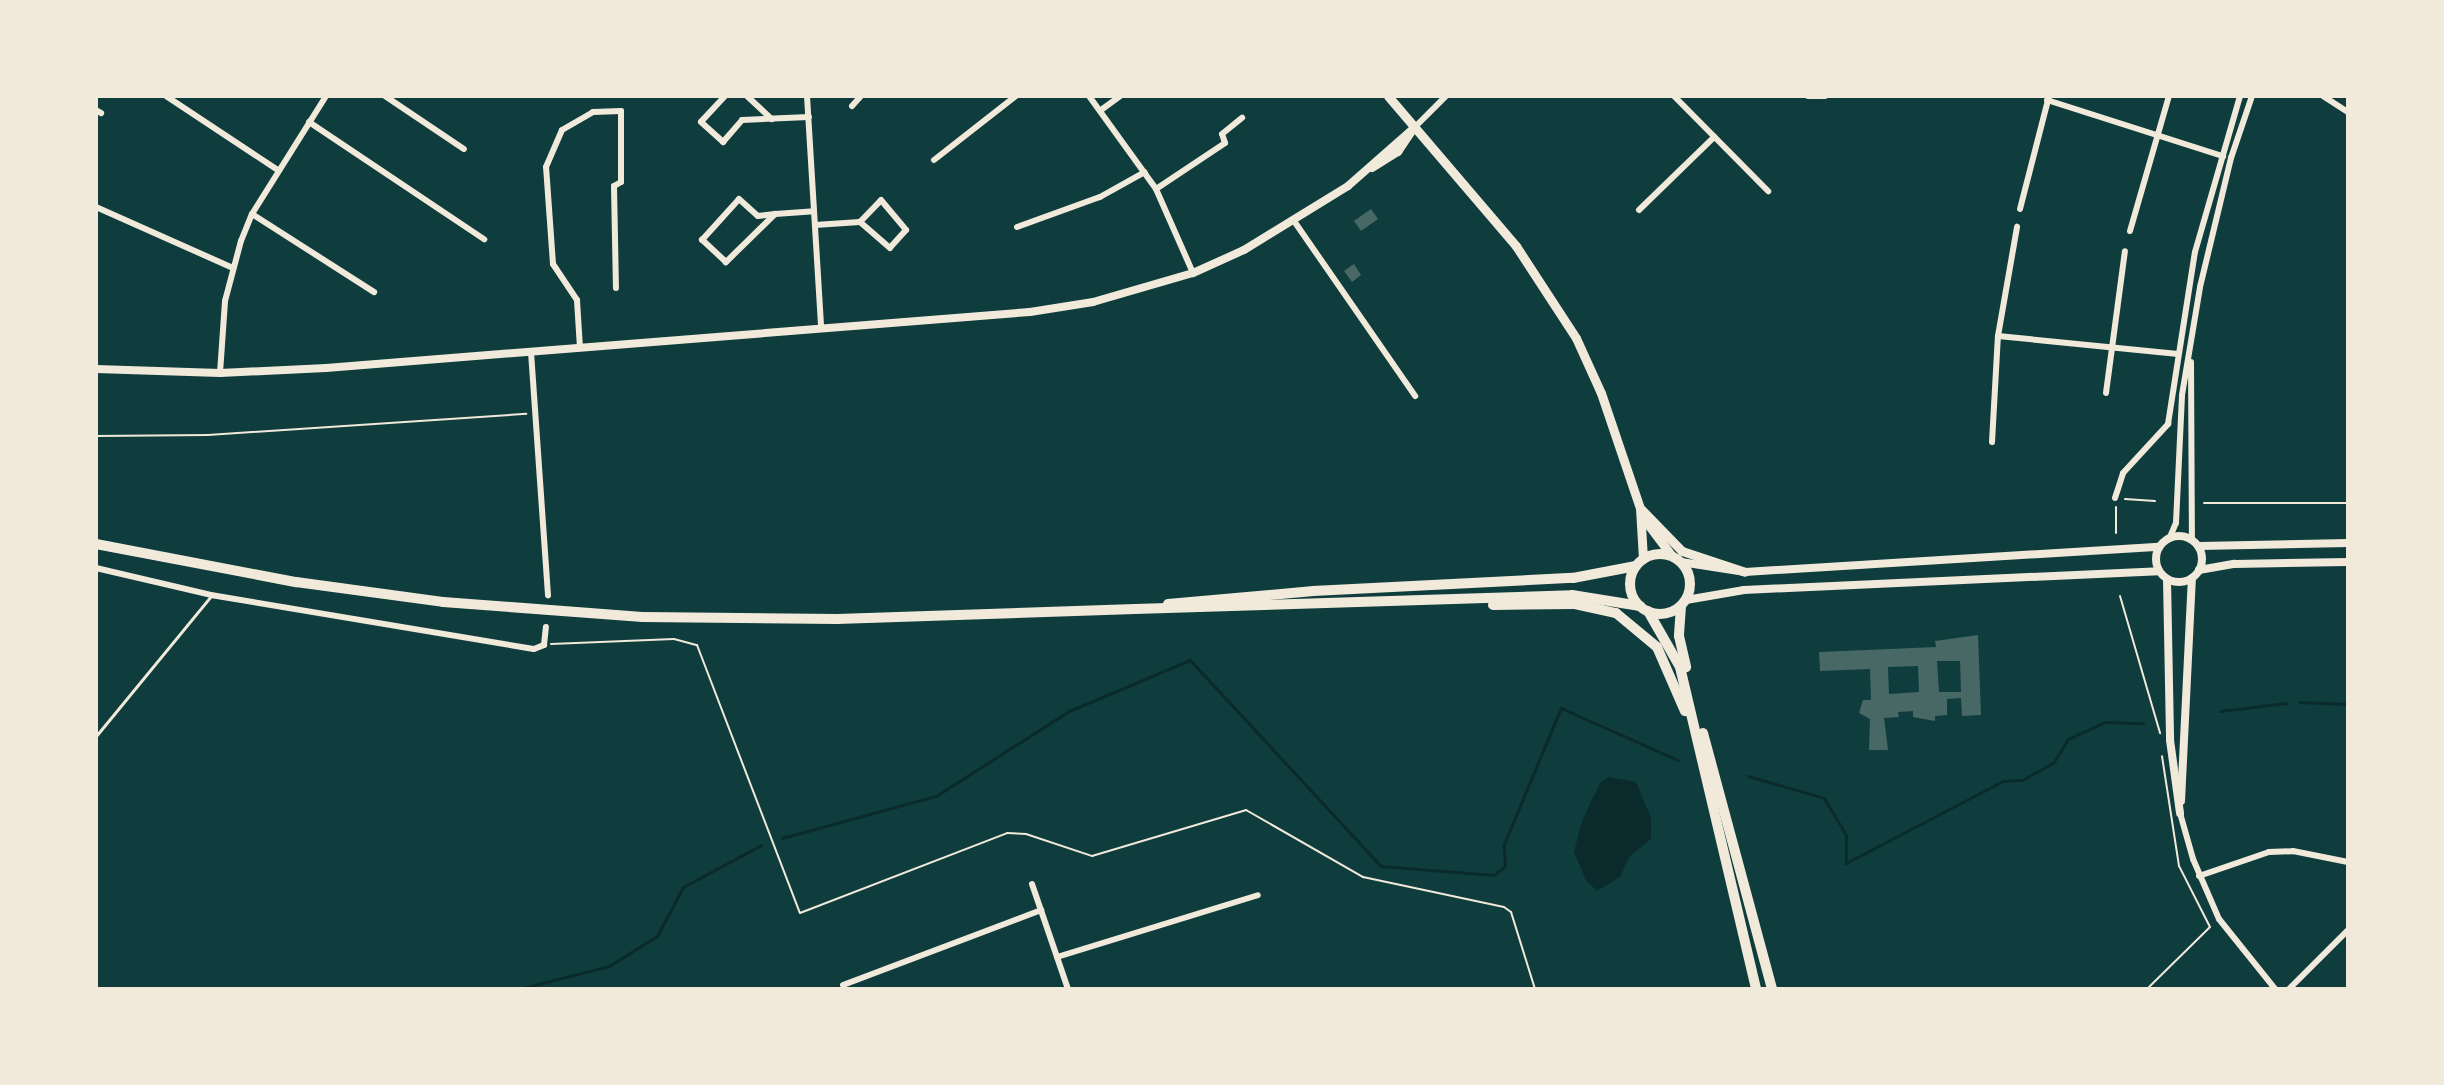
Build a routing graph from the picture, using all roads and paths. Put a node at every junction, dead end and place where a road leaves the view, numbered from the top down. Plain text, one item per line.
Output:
1 (166, 96) edge
2 (326, 96) edge
3 (385, 96) edge
4 (725, 96) edge
5 (747, 96) edge
6 (807, 96) edge
7 (861, 96) edge
8 (1016, 96) edge
9 (1089, 96) edge
10 (1120, 96) edge
11 (1388, 96) edge
12 (1446, 96) edge
13 (1674, 96) edge
14 (1808, 96) edge
15 (1825, 96) edge
16 (2169, 96) edge
17 (2240, 96) edge
18 (2252, 96) edge
19 (2323, 96) edge
20 (2048, 98) edge
21 (852, 106) dead end
22 (1101, 110) junction
23 (2348, 112) edge
24 (809, 117) junction
25 (1242, 118) dead end
26 (772, 119) junction
27 (309, 122) junction
28 (1415, 127) junction
29 (2156, 134) junction
30 (1714, 137) junction
31 (464, 149) dead end
32 (2220, 155) junction
33 (2231, 158) junction
34 (934, 160) dead end
35 (278, 170) junction
36 (1145, 172) junction
37 (1156, 189) junction
38 (1768, 191) dead end
39 (96, 207) edge
40 (2020, 209) dead end
41 (1639, 210) dead end
42 (814, 211) junction
43 (252, 214) junction
44 (775, 214) junction
45 (1294, 221) junction
46 (860, 222) junction
47 (815, 225) junction
48 (1017, 227) dead end
49 (2017, 227) dead end
50 (2130, 231) dead end
51 (484, 239) dead end
52 (2125, 251) dead end
53 (233, 268) junction
54 (1193, 273) junction
55 (616, 288) dead end
56 (374, 292) dead end
57 (821, 328) junction
58 (1998, 336) junction
59 (580, 348) junction
60 (2110, 348) junction
61 (531, 352) junction
62 (2178, 354) junction
63 (2190, 355) junction
64 (96, 369) edge
65 (220, 373) junction
66 (2106, 393) dead end
67 (1415, 396) dead end
68 (534, 413) junction
69 (96, 436) edge
70 (1992, 442) dead end
71 (2115, 498) junction
72 (2155, 501) dead end
73 (2204, 503) dead end
74 (2348, 503) edge
75 (1641, 512) junction
76 (2116, 533) dead end
77 (2170, 537) junction
78 (2196, 543) junction
79 (2348, 543) edge
80 (96, 544) edge
81 (2159, 547) junction
82 (1676, 559) junction
83 (1640, 562) junction
84 (2348, 562) edge
85 (96, 568) edge
86 (2199, 570) junction
87 (2159, 571) junction
88 (1745, 572) junction
89 (2192, 578) junction
90 (2167, 579) junction
91 (211, 595) junction
92 (548, 595) dead end
93 (2120, 596) dead end
94 (1448, 600) junction
95 (1683, 603) junction
96 (1135, 609) junction
97 (1644, 609) junction
98 (546, 627) dead end
99 (550, 644) dead end
100 (96, 736) edge
101 (2161, 740) dead end
102 (2162, 752) dead end
103 (1700, 754) junction
104 (2180, 813) junction
105 (2348, 862) edge
106 (2199, 876) junction
107 (1032, 884) dead end
108 (1258, 895) dead end
109 (1041, 910) junction
110 (2348, 930) edge
111 (1057, 957) junction
112 (843, 985) dead end
113 (1068, 989) edge
114 (1535, 989) edge
115 (1756, 989) edge
116 (1772, 989) edge
117 (2147, 989) edge
118 (2275, 989) edge
119 (2289, 989) edge

1 - 35 street
2 - 27 street
3 - 31 street
4 - 26 street
5 - 26 street
6 - 24 street
7 - 21 street
8 - 34 street
9 - 22 street
10 - 22 street
11 - 28 main road
12 - 28 street
13 - 30 street
14 - 15 street
16 - 29 street
17 - 32 street
18 - 33 street
19 - 23 street
20 - 29 street
20 - 40 street
22 - 36 street
24 - 26 street
24 - 42 street
25 - 37 street
27 - 35 street
27 - 51 street
28 - 45 street
28 - 75 main road
29 - 32 street
29 - 50 street
30 - 38 street
30 - 41 street
32 - 33 street
32 - 62 street
33 - 63 street
35 - 43 street
36 - 37 street
36 - 48 street
37 - 54 street
39 - 53 street
42 - 44 street
42 - 47 street
43 - 53 street
43 - 56 street
44 - 44 street
45 - 54 street
45 - 67 street
46 - 46 street
46 - 47 street
47 - 57 street
49 - 58 street
52 - 60 street
53 - 65 street
54 - 57 street
55 - 59 street
57 - 59 street
58 - 60 street
58 - 70 street
59 - 61 street
60 - 62 street
60 - 66 street
61 - 65 street
61 - 68 street
62 - 63 street
62 - 71 street
63 - 77 street
63 - 78 street
64 - 65 street
68 - 69 path
68 - 92 street
71 - 72 path
71 - 76 path
73 - 74 path
75 - 82 main road
75 - 83 main road
75 - 88 main road
77 - 78 street
77 - 81 street
78 - 79 street
78 - 86 street
80 - 96 main road
81 - 87 street
81 - 88 street
82 - 83 main road
82 - 88 street
82 - 95 main road
83 - 96 main road
83 - 97 main road
84 - 86 street
85 - 91 street
86 - 89 street
87 - 90 street
87 - 95 street
89 - 90 street
89 - 104 street
90 - 104 street
91 - 98 street
91 - 100 lane
93 - 101 path
94 - 96 main road
94 - 97 main road
94 - 103 main road
95 - 97 main road
95 - 116 main road
97 - 103 main road
99 - 114 path
102 - 117 path
103 - 115 main road
104 - 106 street
105 - 106 street
106 - 118 street
107 - 109 street
108 - 111 street
109 - 111 street
109 - 112 street
110 - 119 street
111 - 113 street

